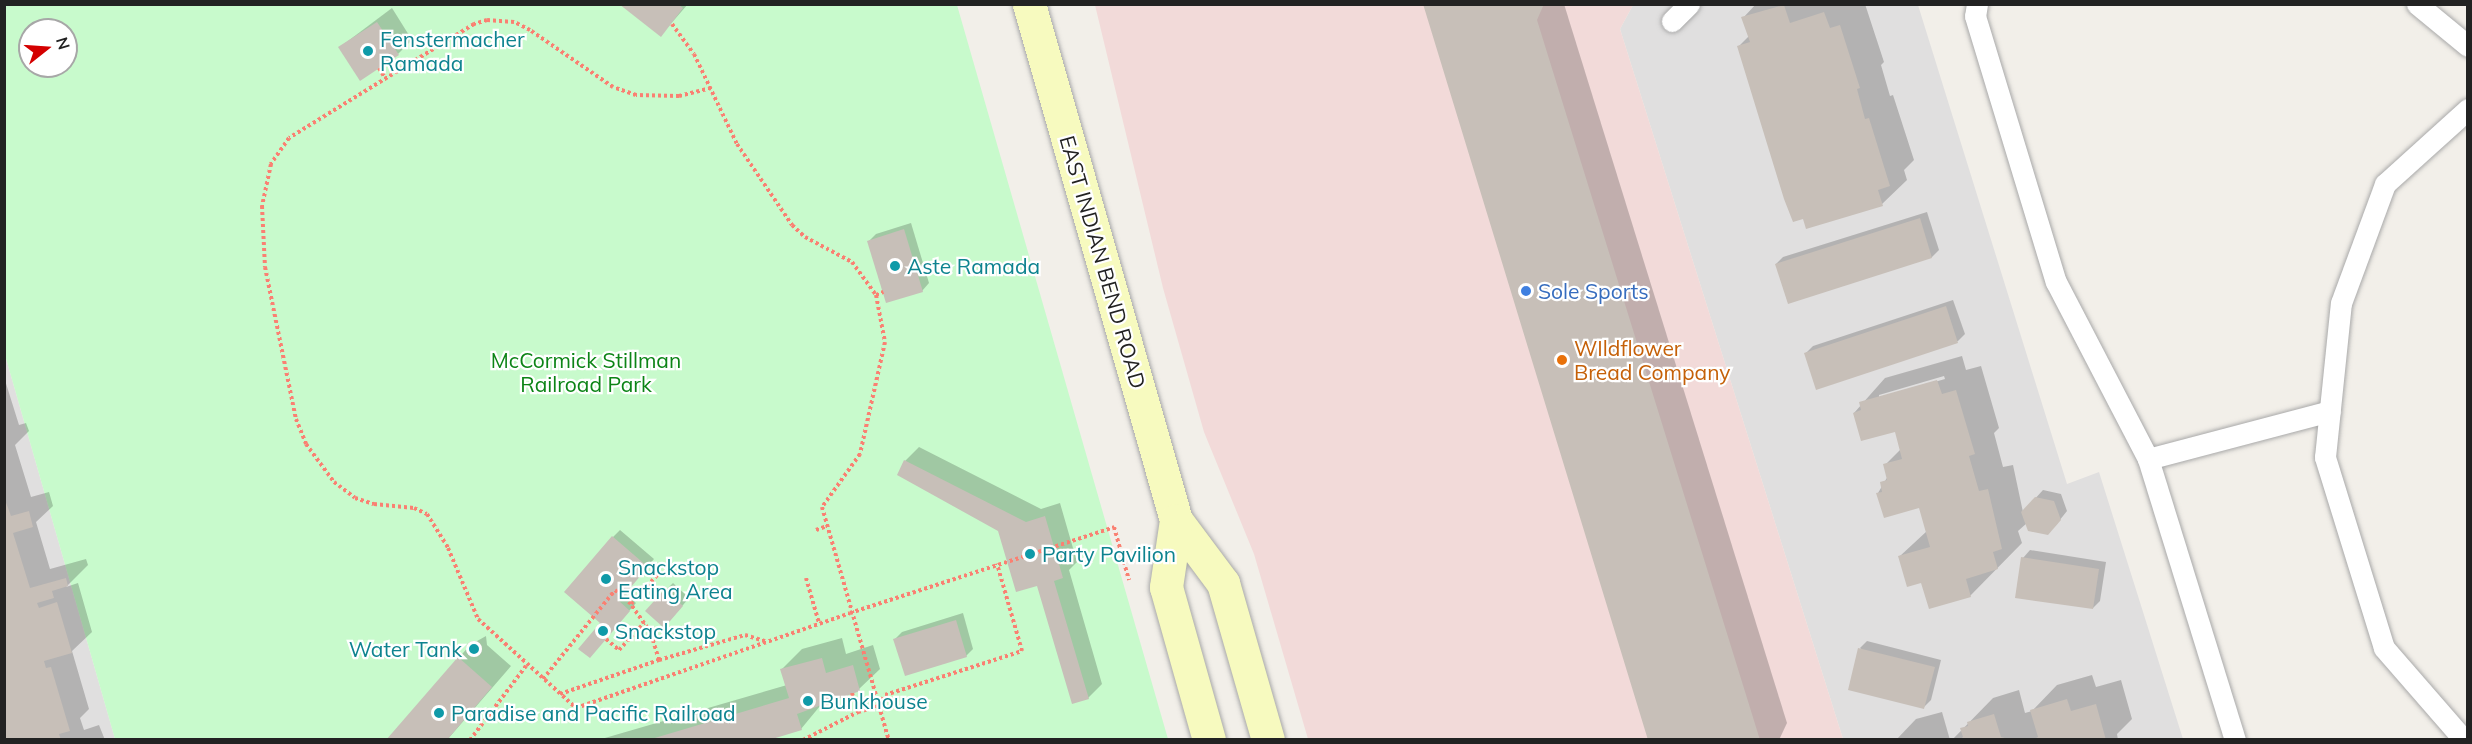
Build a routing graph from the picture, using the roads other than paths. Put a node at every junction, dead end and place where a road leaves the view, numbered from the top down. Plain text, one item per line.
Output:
1 (1029, 4) edge
2 (1676, 4) edge
3 (1689, 4) edge
4 (1977, 4) edge
5 (2417, 4) edge
6 (2468, 46) edge
7 (2468, 109) edge
8 (2330, 411) junction
9 (2148, 459) junction
10 (1176, 520) junction
11 (1209, 740) edge
12 (1268, 740) edge
13 (2235, 740) edge
14 (2464, 740) edge

1 - 10 main road, EAST INDIAN BEND ROAD
2 - 3 lane
4 - 9 lane
5 - 6 lane
7 - 8 lane
8 - 9 lane
8 - 14 lane
9 - 13 lane
10 - 11 main road, EAST INDIAN BEND ROAD
10 - 12 main road, EAST INDIAN BEND ROAD

